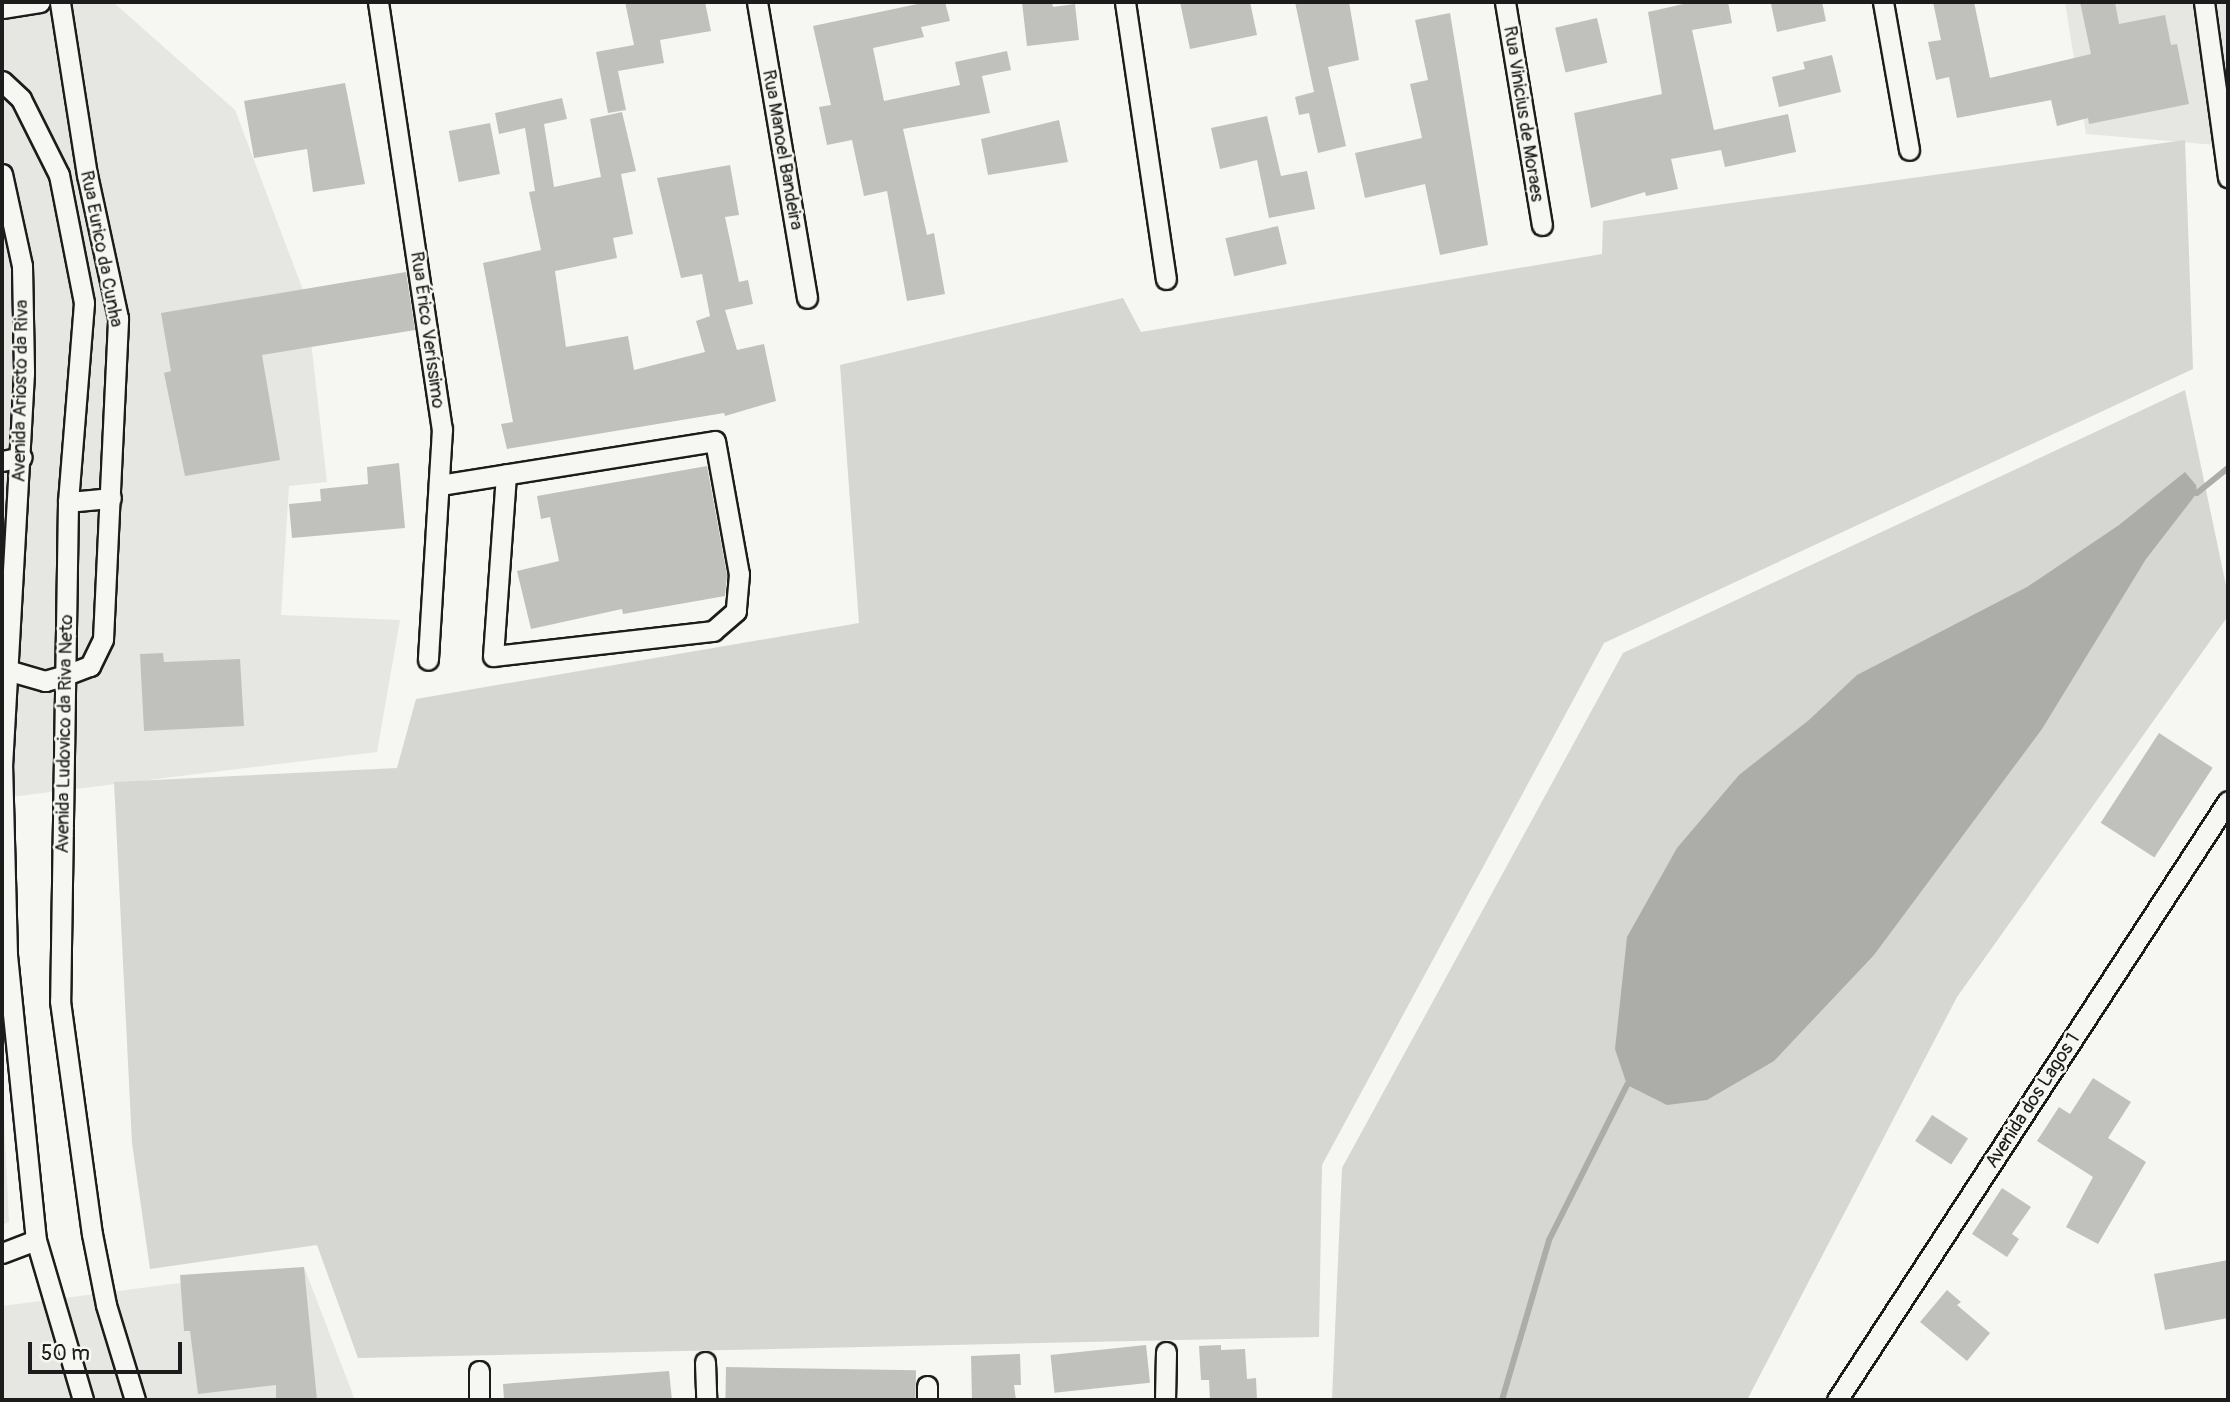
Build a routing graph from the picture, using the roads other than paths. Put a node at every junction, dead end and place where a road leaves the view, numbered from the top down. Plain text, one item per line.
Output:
1 (40, 2) edge
2 (60, 2) edge
3 (378, 2) edge
4 (757, 2) edge
5 (1125, 2) edge
6 (1505, 2) edge
7 (1883, 2) edge
8 (2204, 2) edge
9 (2, 8) edge
10 (2, 81) edge
11 (1909, 150) dead end
12 (2, 174) edge
13 (59, 175) junction
14 (87, 175) junction
15 (2228, 177) edge
16 (1542, 225) dead end
17 (1166, 279) dead end
18 (807, 298) dead end
19 (22, 457) junction
20 (2, 461) edge
21 (506, 474) junction
22 (440, 485) junction
23 (111, 498) junction
24 (68, 502) junction
25 (428, 660) dead end
26 (7, 670) junction
27 (66, 674) junction
28 (2, 764) edge
29 (2228, 801) edge
30 (3, 889) edge
31 (36, 1240) junction
32 (2, 1253) edge
33 (1166, 1352) dead end
34 (705, 1362) dead end
35 (479, 1371) dead end
36 (83, 1400) edge
37 (135, 1400) edge
38 (479, 1400) edge
39 (706, 1400) edge
40 (1166, 1400) edge
41 (1837, 1400) edge

1 - 9 street
2 - 14 street, Rua Eurico da Cunha
3 - 22 street, Rua Érico Veríssimo
4 - 18 street, Rua Manoel Bandeira
5 - 17 street
6 - 16 street, Rua Vinicius de Moraes
7 - 11 street
8 - 15 street
10 - 13 street, Avenida Ludovico da Riva Neto
12 - 19 street, Avenida Ariosto da Riva
13 - 14 street
13 - 24 street, Avenida Ludovico da Riva Neto
14 - 23 street, Rua Eurico da Cunha
19 - 20 street
19 - 26 street, Avenida Ariosto da Riva
21 - 21 street
21 - 22 street
22 - 25 street, Rua Érico Veríssimo
23 - 24 street
23 - 27 street, Rua Eurico da Cunha
24 - 27 street, Avenida Ludovico da Riva Neto
26 - 27 street
26 - 28 street, Avenida Ariosto da Riva
27 - 37 street, Avenida Ludovico da Riva Neto
28 - 30 street, Avenida Ariosto da Riva
29 - 41 street, Avenida dos Lagos 1
30 - 31 street, Avenida Ariosto da Riva
31 - 32 street
31 - 36 street, Avenida Ariosto da Riva
33 - 40 street
34 - 39 street
35 - 38 street

